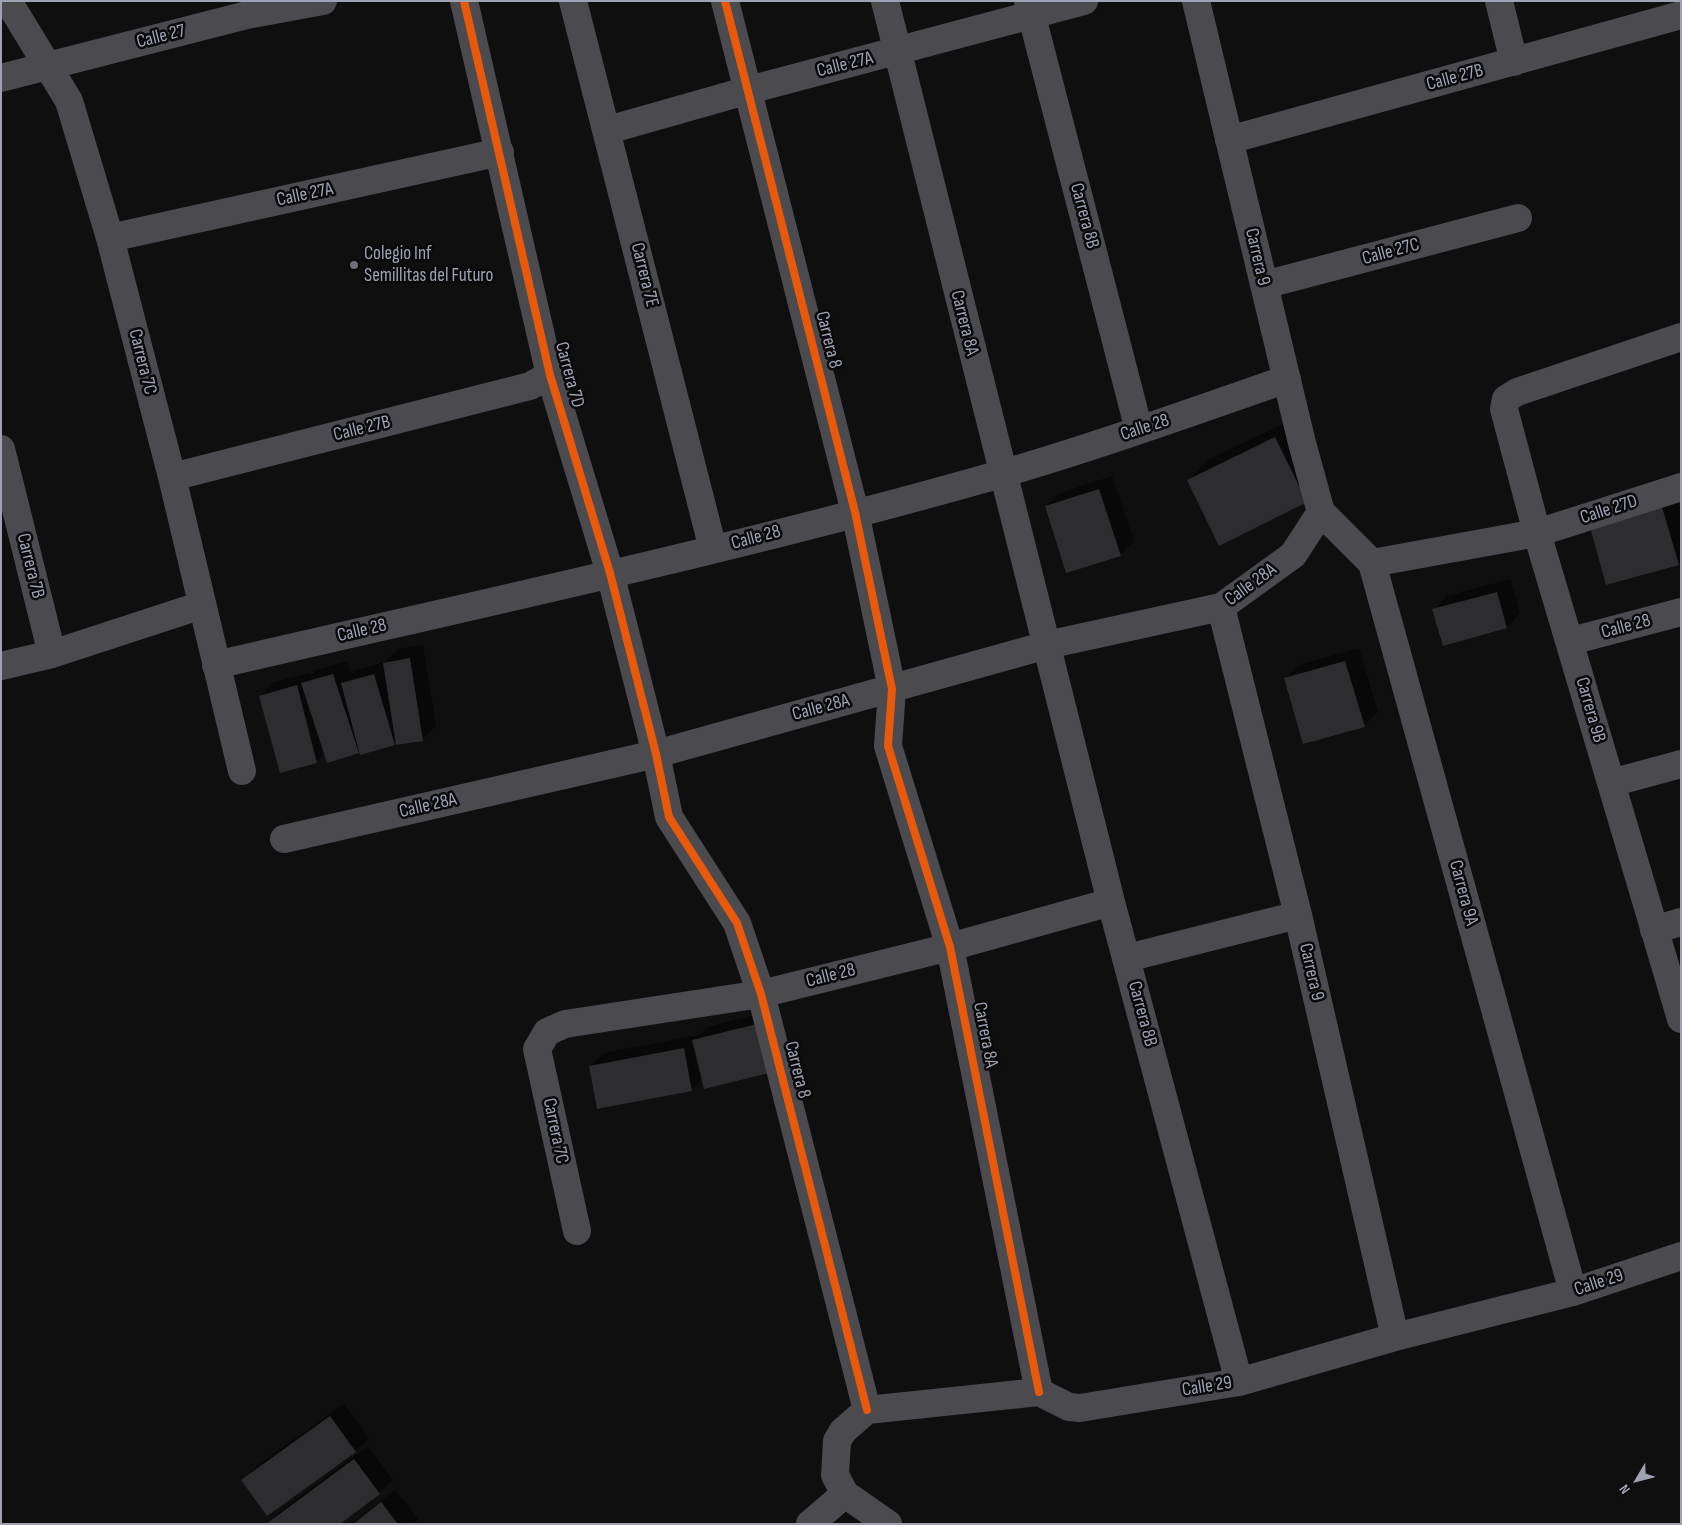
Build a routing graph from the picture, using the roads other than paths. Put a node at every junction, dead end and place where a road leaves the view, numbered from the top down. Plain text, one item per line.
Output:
1 (8, 1) edge
2 (323, 1) edge
3 (464, 1) edge
4 (573, 1) edge
5 (725, 1) edge
6 (885, 1) edge
7 (1084, 1) edge
8 (1196, 1) edge
9 (1499, 1) edge
10 (243, 8) edge
11 (1030, 8) edge
12 (1681, 15) edge
13 (897, 52) junction
14 (1514, 62) junction
15 (49, 66) junction
16 (1, 78) edge
17 (749, 90) junction
18 (608, 130) junction
19 (1229, 140) junction
20 (500, 152) junction
21 (1518, 218) dead end
22 (110, 238) junction
23 (1264, 285) junction
24 (1681, 336) edge
25 (550, 375) junction
26 (1287, 379) junction
27 (1140, 430) junction
28 (1, 448) edge
29 (1002, 474) junction
30 (172, 477) junction
31 (1681, 487) edge
32 (855, 512) junction
33 (1321, 512) junction
34 (1538, 533) junction
35 (713, 549) junction
36 (1372, 563) junction
37 (610, 573) junction
38 (202, 605) junction
39 (1221, 607) junction
40 (1681, 612) edge
41 (1571, 641) junction
42 (1047, 645) junction
43 (52, 654) junction
44 (216, 665) junction
45 (1, 666) edge
46 (892, 689) junction
47 (656, 754) junction
48 (1681, 764) edge
49 (242, 770) dead end
50 (1612, 783) junction
51 (284, 839) dead end
52 (1111, 902) junction
53 (1298, 915) junction
54 (1681, 922) edge
55 (1654, 930) junction
56 (950, 947) junction
57 (1127, 958) junction
58 (761, 994) junction
59 (1681, 1019) edge
60 (547, 1032) joint
61 (577, 1231) dead end
62 (1681, 1256) edge
63 (1573, 1292) junction
64 (1395, 1337) junction
65 (1239, 1382) junction
66 (1039, 1392) junction
67 (867, 1410) junction
68 (845, 1494) junction
69 (810, 1524) edge
70 (888, 1524) edge

1 - 15 street
2 - 10 street, Calle 27
3 - 20 street, Carrera 7D
4 - 18 street, Carrera 7E
5 - 17 street, Carrera 8
6 - 13 street, Carrera 8A
7 - 11 street, Calle 27A
8 - 19 street, Carrera 9
9 - 14 street
10 - 15 street, Calle 27
11 - 13 street, Calle 27A
11 - 27 street, Carrera 8B
12 - 14 street, Calle 27B
13 - 17 street, Calle 27A
13 - 29 street, Carrera 8A
14 - 19 street, Calle 27B
15 - 16 street, Calle 27
15 - 22 street, Carrera 7C
17 - 18 street, Calle 27A
17 - 32 street, Carrera 8
18 - 35 street, Carrera 7E
19 - 23 street, Carrera 9
20 - 22 street, Calle 27A
20 - 25 street, Carrera 7D
21 - 23 street, Calle 27C
22 - 30 street, Carrera 7C
23 - 26 street, Carrera 9
24 - 34 street, Carrera 9B
25 - 30 street, Calle 27B
25 - 37 street, Carrera 7D
26 - 27 street, Calle 28
26 - 33 street, Carrera 9
27 - 29 street, Calle 28
28 - 43 street, Carrera 7B
29 - 32 street, Calle 28
29 - 42 street, Carrera 8A
30 - 38 street, Carrera 7C
31 - 34 street, Calle 27D
32 - 35 street, Calle 28
32 - 46 street, Carrera 8
33 - 36 street, Carrera 9A
33 - 39 street, Calle 28A
34 - 36 street
34 - 41 street, Carrera 9B
35 - 37 street, Calle 28
36 - 63 street, Carrera 9A
37 - 44 street, Calle 28
37 - 47 street, Carrera 7D
38 - 43 street
38 - 44 street, Carrera 7C
39 - 42 street, Calle 28A
39 - 53 street, Carrera 9
40 - 41 street, Calle 28
41 - 50 street, Carrera 9B
42 - 46 street, Calle 28A
42 - 52 street, Carrera 8B
43 - 45 street
44 - 49 street
46 - 47 street, Calle 28A
46 - 56 street, Carrera 8A
47 - 51 street, Calle 28A
47 - 58 street, Carrera 8
48 - 50 street
50 - 55 street, Carrera 9B
52 - 56 street, Calle 28
52 - 57 street, Carrera 8B
53 - 57 street
53 - 64 street, Carrera 9
54 - 55 street
55 - 59 street, Carrera 9B
56 - 58 street, Calle 28
56 - 66 street, Carrera 8A
57 - 65 street, Carrera 8B
58 - 60 street, Calle 28
58 - 67 street, Carrera 8
60 - 61 street, Carrera 7C
62 - 63 street, Calle 29
63 - 64 street, Calle 29
64 - 65 street, Calle 29
65 - 66 street, Calle 29
66 - 67 street
67 - 68 street
68 - 69 street
68 - 70 street

